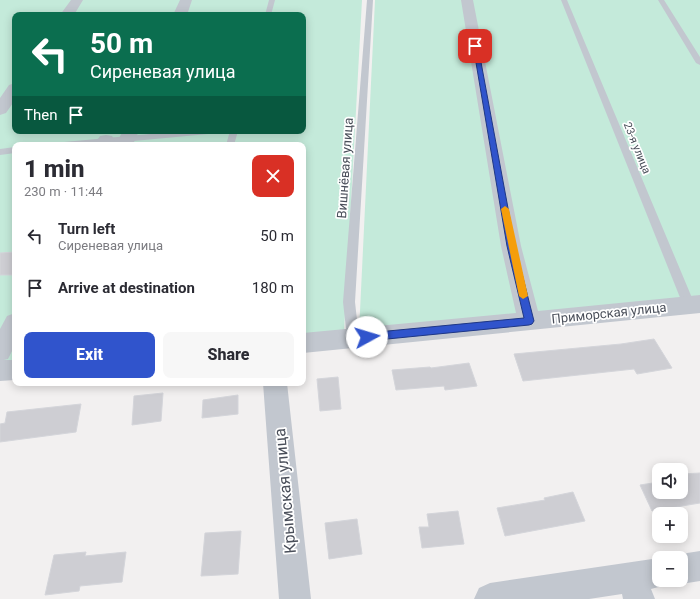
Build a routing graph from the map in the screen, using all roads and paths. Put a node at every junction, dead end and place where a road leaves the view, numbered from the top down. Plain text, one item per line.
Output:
1 (77, 0) edge
2 (186, 0) edge
3 (272, 0) edge
4 (370, 0) edge
5 (467, 0) edge
6 (564, 0) edge
7 (661, 0) edge
8 (69, 12) edge
9 (181, 12) edge
10 (269, 12) edge
11 (700, 63) edge
12 (12, 92) edge
13 (0, 110) edge
14 (129, 134) edge
15 (108, 142) edge
16 (12, 150) edge
17 (0, 152) edge
18 (694, 305) edge
19 (529, 321) junction
20 (12, 328) edge
21 (353, 338) junction
22 (306, 343) edge
23 (0, 352) edge
24 (12, 370) edge
25 (0, 372) edge
26 (275, 386) edge
27 (700, 566) edge
28 (688, 568) edge
29 (652, 577) edge
30 (634, 588) edge
31 (295, 599) edge
32 (490, 599) edge

1 - 8 street
2 - 9 street
3 - 10 lane
4 - 21 lane, Вишнёвая улица
5 - 19 street
6 - 18 lane, 23-я улица
7 - 11 lane
12 - 13 street
14 - 15 lane
16 - 17 lane
18 - 19 street, Приморская улица
19 - 21 street, Приморская улица
20 - 23 street
21 - 22 street, Приморская улица
24 - 25 street
26 - 31 street, Крымская улица
27 - 28 street
29 - 30 street
30 - 32 street

